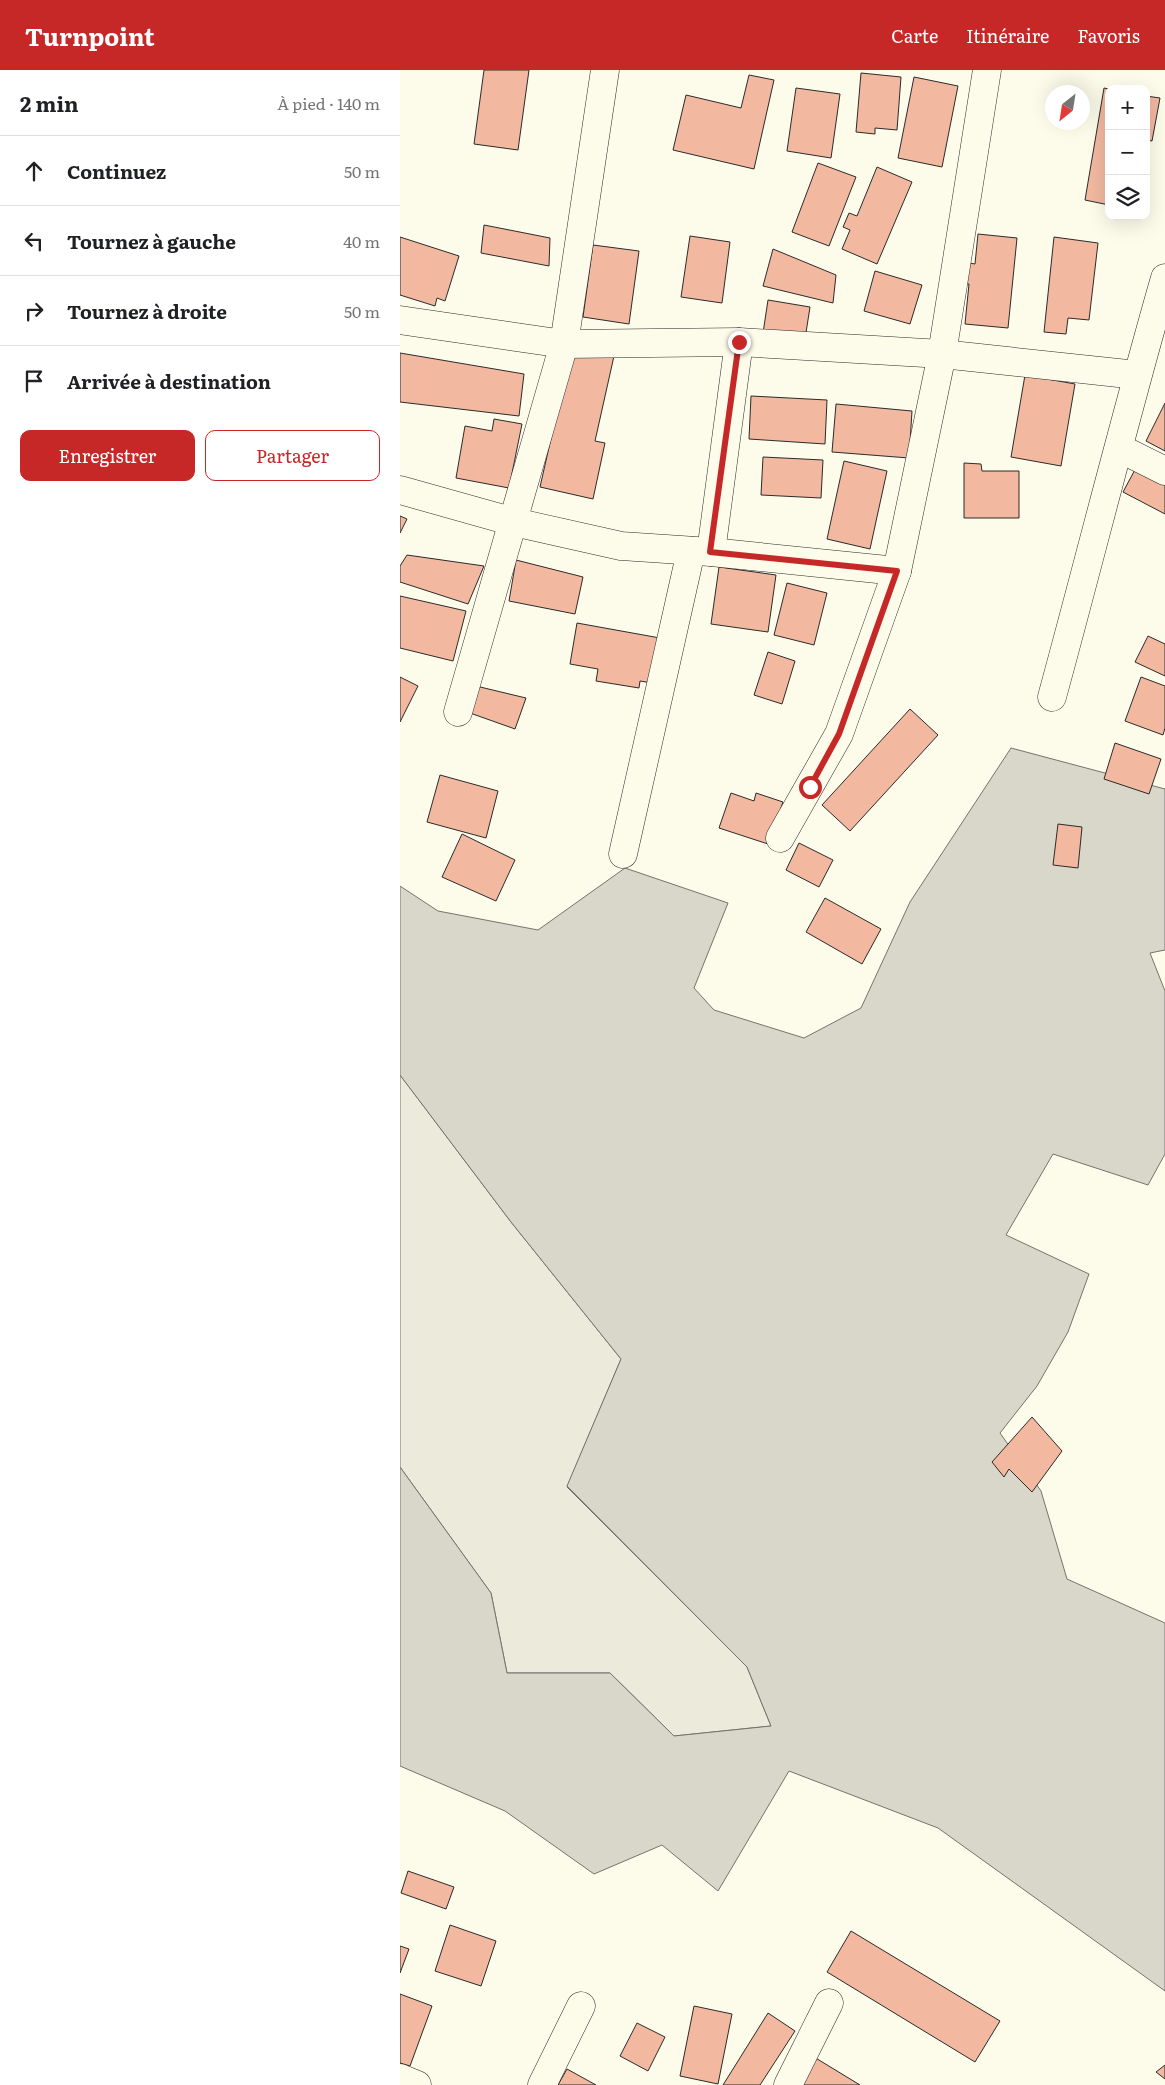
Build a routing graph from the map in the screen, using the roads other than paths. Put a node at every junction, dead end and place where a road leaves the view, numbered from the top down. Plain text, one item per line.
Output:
1 (605, 70) edge
2 (987, 70) edge
3 (1165, 278) edge
4 (400, 320) edge
5 (739, 342) junction
6 (564, 344) junction
7 (942, 354) junction
8 (1137, 375) junction
9 (1119, 448) junction
10 (1165, 470) edge
11 (400, 490) edge
12 (514, 522) junction
13 (701, 552) junction
14 (897, 571) junction
15 (1052, 697) dead end
16 (458, 712) dead end
17 (780, 838) dead end
18 (623, 854) dead end
19 (830, 2003) dead end
20 (581, 2006) dead end
21 (400, 2078) edge
22 (417, 2085) edge
23 (542, 2085) edge
24 (788, 2085) edge

1 - 6 street
2 - 7 street
3 - 8 street
4 - 6 street
5 - 6 street
5 - 7 street
5 - 13 street
6 - 12 street
7 - 8 street
7 - 14 street
8 - 9 street
9 - 10 street
9 - 15 street
11 - 12 street
12 - 13 street
12 - 16 street
13 - 14 street
13 - 18 street
14 - 17 street
19 - 24 street
20 - 23 street
21 - 22 street

